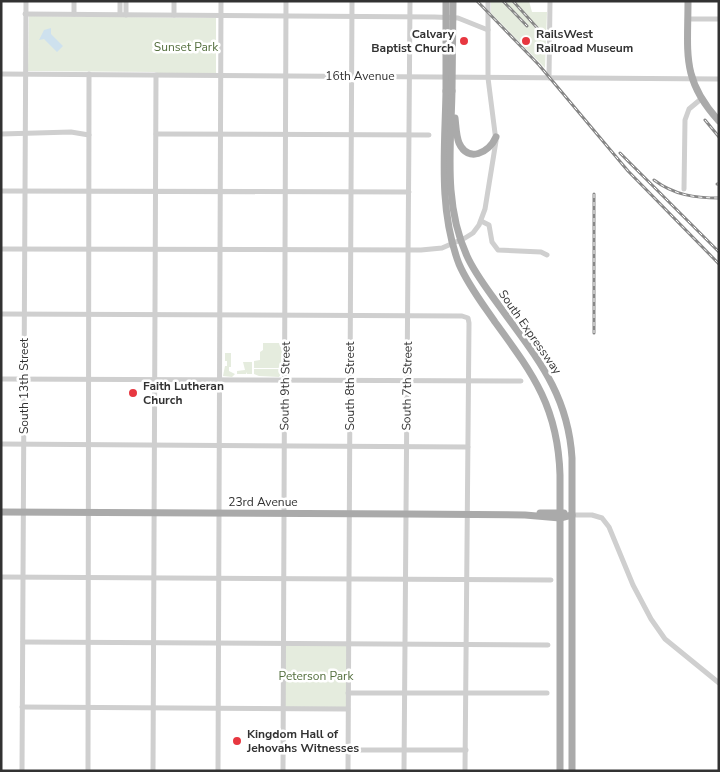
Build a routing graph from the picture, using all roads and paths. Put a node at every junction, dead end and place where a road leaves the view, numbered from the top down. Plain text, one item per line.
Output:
1 (26, 1) edge
2 (74, 1) edge
3 (120, 1) edge
4 (126, 1) edge
5 (174, 1) edge
6 (221, 1) edge
7 (286, 1) edge
8 (352, 1) edge
9 (410, 1) edge
10 (446, 1) edge
11 (453, 1) edge
12 (488, 1) edge
13 (550, 1) edge
14 (688, 1) edge
15 (26, 14) junction
16 (74, 14) junction
17 (123, 14) junction
18 (174, 15) junction
19 (221, 15) junction
20 (286, 16) junction
21 (352, 16) junction
22 (410, 17) junction
23 (688, 19) junction
24 (719, 19) edge
25 (488, 30) junction
26 (1, 74) edge
27 (25, 74) junction
28 (89, 74) junction
29 (156, 75) junction
30 (221, 75) junction
31 (286, 76) junction
32 (351, 76) junction
33 (410, 77) junction
34 (488, 78) junction
35 (550, 78) junction
36 (691, 79) junction
37 (719, 79) edge
38 (449, 91) junction
39 (701, 99) junction
40 (719, 121) edge
41 (25, 133) junction
42 (1, 134) edge
43 (156, 134) junction
44 (221, 134) junction
45 (286, 134) junction
46 (89, 135) junction
47 (351, 135) junction
48 (409, 135) junction
49 (429, 136) dead end
50 (496, 137) junction
51 (684, 189) dead end
52 (1, 191) edge
53 (24, 191) junction
54 (90, 191) junction
55 (155, 192) junction
56 (220, 192) junction
57 (286, 192) junction
58 (351, 192) junction
59 (409, 192) junction
60 (481, 221) junction
61 (461, 241) junction
62 (453, 244) junction
63 (1, 249) edge
64 (24, 249) junction
65 (89, 249) junction
66 (155, 249) junction
67 (220, 249) junction
68 (286, 250) junction
69 (350, 250) junction
70 (408, 250) junction
71 (547, 255) dead end
72 (1, 314) edge
73 (24, 314) junction
74 (89, 314) junction
75 (155, 314) junction
76 (220, 315) junction
77 (286, 315) junction
78 (350, 315) junction
79 (408, 315) junction
80 (1, 379) edge
81 (24, 379) junction
82 (89, 380) junction
83 (154, 380) junction
84 (220, 380) junction
85 (285, 380) junction
86 (350, 380) junction
87 (407, 380) junction
88 (469, 381) junction
89 (521, 381) dead end
90 (1, 444) edge
91 (89, 444) junction
92 (219, 444) junction
93 (24, 445) junction
94 (154, 445) junction
95 (284, 445) junction
96 (350, 445) junction
97 (406, 446) junction
98 (468, 447) junction
99 (560, 489) junction
100 (1, 512) edge
101 (23, 513) junction
102 (89, 513) junction
103 (154, 513) junction
104 (219, 513) junction
105 (284, 514) junction
106 (349, 514) junction
107 (406, 514) junction
108 (468, 515) junction
109 (543, 515) junction
110 (560, 515) junction
111 (572, 515) junction
112 (560, 537) junction
113 (1, 577) edge
114 (23, 578) junction
115 (89, 578) junction
116 (154, 578) junction
117 (219, 578) junction
118 (284, 578) junction
119 (349, 579) junction
120 (405, 579) junction
121 (467, 580) junction
122 (551, 580) dead end
123 (23, 642) junction
124 (88, 642) junction
125 (154, 643) junction
126 (218, 643) junction
127 (284, 644) junction
128 (349, 644) junction
129 (405, 644) junction
130 (466, 645) junction
131 (548, 646) dead end
132 (719, 683) edge
133 (348, 693) junction
134 (404, 693) junction
135 (547, 693) dead end
136 (466, 694) junction
137 (22, 707) junction
138 (88, 708) junction
139 (153, 708) junction
140 (218, 708) junction
141 (283, 709) junction
142 (348, 709) junction
143 (348, 750) junction
144 (404, 750) junction
145 (466, 750) junction
146 (22, 771) edge
147 (88, 771) edge
148 (153, 771) edge
149 (218, 771) edge
150 (283, 771) edge
151 (348, 771) edge
152 (404, 771) edge
153 (465, 771) edge
154 (560, 771) edge
155 (572, 771) edge

1 - 15 street, South 13th Street
2 - 16 street
3 - 17 street
4 - 17 street
5 - 18 street
6 - 19 street
7 - 20 street, South 9th Street
8 - 21 street, South 8th Street
9 - 22 street, South 7th Street
10 - 38 main road, South Expressway, bridge
11 - 38 main road, South Expressway, bridge
12 - 25 street
13 - 35 street
14 - 23 main road
15 - 16 street
15 - 27 street, South 13th Street
16 - 17 street
17 - 18 street
18 - 19 street
19 - 20 street
19 - 30 street
20 - 21 street
20 - 31 street, South 9th Street
21 - 22 street
21 - 32 street, South 8th Street
22 - 25 street
22 - 33 street, South 7th Street
23 - 24 street
23 - 36 main road
25 - 34 street
26 - 27 street, 16th Avenue
27 - 28 street, 16th Avenue
27 - 41 street, South 13th Street
28 - 29 street, 16th Avenue
28 - 46 street
29 - 30 street, 16th Avenue
29 - 43 street
30 - 31 street, 16th Avenue
30 - 44 street
31 - 32 street, 16th Avenue
31 - 45 street, South 9th Street
32 - 33 street, 16th Avenue
32 - 47 street, South 8th Street
33 - 34 street, 16th Avenue
33 - 48 street, South 7th Street
34 - 35 street, 16th Avenue
34 - 50 street
35 - 36 street, 16th Avenue
36 - 37 street, 16th Avenue
36 - 39 main road
38 - 50 main road
38 - 61 main road, South Expressway
38 - 62 main road, South Expressway
39 - 40 main road
39 - 51 street
41 - 42 street
41 - 46 street
41 - 53 street, South 13th Street
43 - 44 street
43 - 55 street
44 - 45 street
44 - 56 street
45 - 47 street
45 - 57 street, South 9th Street
46 - 54 street
47 - 48 street
47 - 58 street, South 8th Street
48 - 49 street
48 - 59 street, South 7th Street
50 - 60 street
52 - 53 street
53 - 54 street
53 - 64 street, South 13th Street
54 - 55 street
54 - 65 street
55 - 56 street
55 - 66 street
56 - 57 street
56 - 67 street
57 - 58 street
57 - 68 street, South 9th Street
58 - 59 street
58 - 69 street, South 8th Street
59 - 70 street, South 7th Street
60 - 61 street
60 - 71 street
61 - 62 street
61 - 111 main road, South Expressway
62 - 70 street
62 - 99 main road, South Expressway
63 - 64 street
64 - 65 street
64 - 73 street, South 13th Street
65 - 66 street
65 - 74 street
66 - 67 street
66 - 75 street
67 - 68 street
67 - 76 street
68 - 69 street
68 - 77 street, South 9th Street
69 - 70 street
69 - 78 street, South 8th Street
70 - 79 street, South 7th Street
72 - 73 street
73 - 74 street
73 - 81 street, South 13th Street
74 - 75 street
74 - 82 street
75 - 76 street
75 - 83 street
76 - 77 street
76 - 84 street
77 - 78 street
77 - 85 street, South 9th Street
78 - 79 street
78 - 86 street, South 8th Street
79 - 87 street, South 7th Street
79 - 88 street
80 - 81 street
81 - 82 street
81 - 93 street, South 13th Street
82 - 83 street
82 - 91 street
83 - 84 street
83 - 94 street
84 - 85 street
84 - 92 street
85 - 86 street
85 - 95 street, South 9th Street
86 - 87 street
86 - 96 street, South 8th Street
87 - 88 street
87 - 97 street, South 7th Street
88 - 89 street
88 - 98 street
90 - 93 street
91 - 93 street
91 - 94 street
91 - 102 street
92 - 94 street
92 - 95 street
92 - 104 street
93 - 101 street, South 13th Street
94 - 103 street
95 - 96 street
95 - 105 street, South 9th Street
96 - 97 street
96 - 106 street, South 8th Street
97 - 98 street
97 - 107 street, South 7th Street
98 - 108 street
99 - 109 main road
99 - 110 main road, South Expressway
100 - 101 main road, 23rd Avenue
101 - 102 main road, 23rd Avenue
101 - 114 street, South 13th Street
102 - 103 main road, 23rd Avenue
102 - 115 street
103 - 104 main road, 23rd Avenue
103 - 116 street
104 - 105 main road, 23rd Avenue
104 - 117 street
105 - 106 main road, 23rd Avenue
105 - 118 street, South 9th Street
106 - 107 main road, 23rd Avenue
106 - 119 street, South 8th Street
107 - 108 main road, 23rd Avenue
107 - 120 street, South 7th Street
108 - 109 main road, 23rd Avenue
108 - 121 street
109 - 110 main road, 23rd Avenue
109 - 112 main road
110 - 111 main road, 23rd Avenue
110 - 112 main road, South Expressway
111 - 132 street, 23rd Avenue
111 - 155 main road, South Expressway
112 - 154 main road, South Expressway
113 - 114 street
114 - 115 street
114 - 123 street, South 13th Street
115 - 116 street
115 - 124 street
116 - 117 street
116 - 125 street
117 - 118 street
117 - 126 street
118 - 119 street
118 - 127 street, South 9th Street
119 - 120 street
119 - 128 street, South 8th Street
120 - 121 street
120 - 129 street, South 7th Street
121 - 122 street
121 - 130 street
123 - 124 street
123 - 137 street, South 13th Street
124 - 125 street
124 - 138 street
125 - 126 street
125 - 139 street
126 - 127 street
126 - 140 street
127 - 128 street
127 - 141 street, South 9th Street
128 - 129 street
128 - 133 street, South 8th Street
129 - 130 street
129 - 134 street, South 7th Street
130 - 131 street
130 - 136 street
133 - 134 street
133 - 142 street, South 8th Street
134 - 136 street
134 - 144 street, South 7th Street
135 - 136 street
136 - 145 street
137 - 138 street
137 - 146 street, South 13th Street
138 - 139 street
138 - 147 street
139 - 140 street
139 - 148 street
140 - 141 street
140 - 149 street
141 - 142 street
141 - 150 street, South 9th Street
142 - 143 street, South 8th Street
143 - 144 street
143 - 151 street, South 8th Street
144 - 145 street
144 - 152 street, South 7th Street
145 - 153 street

